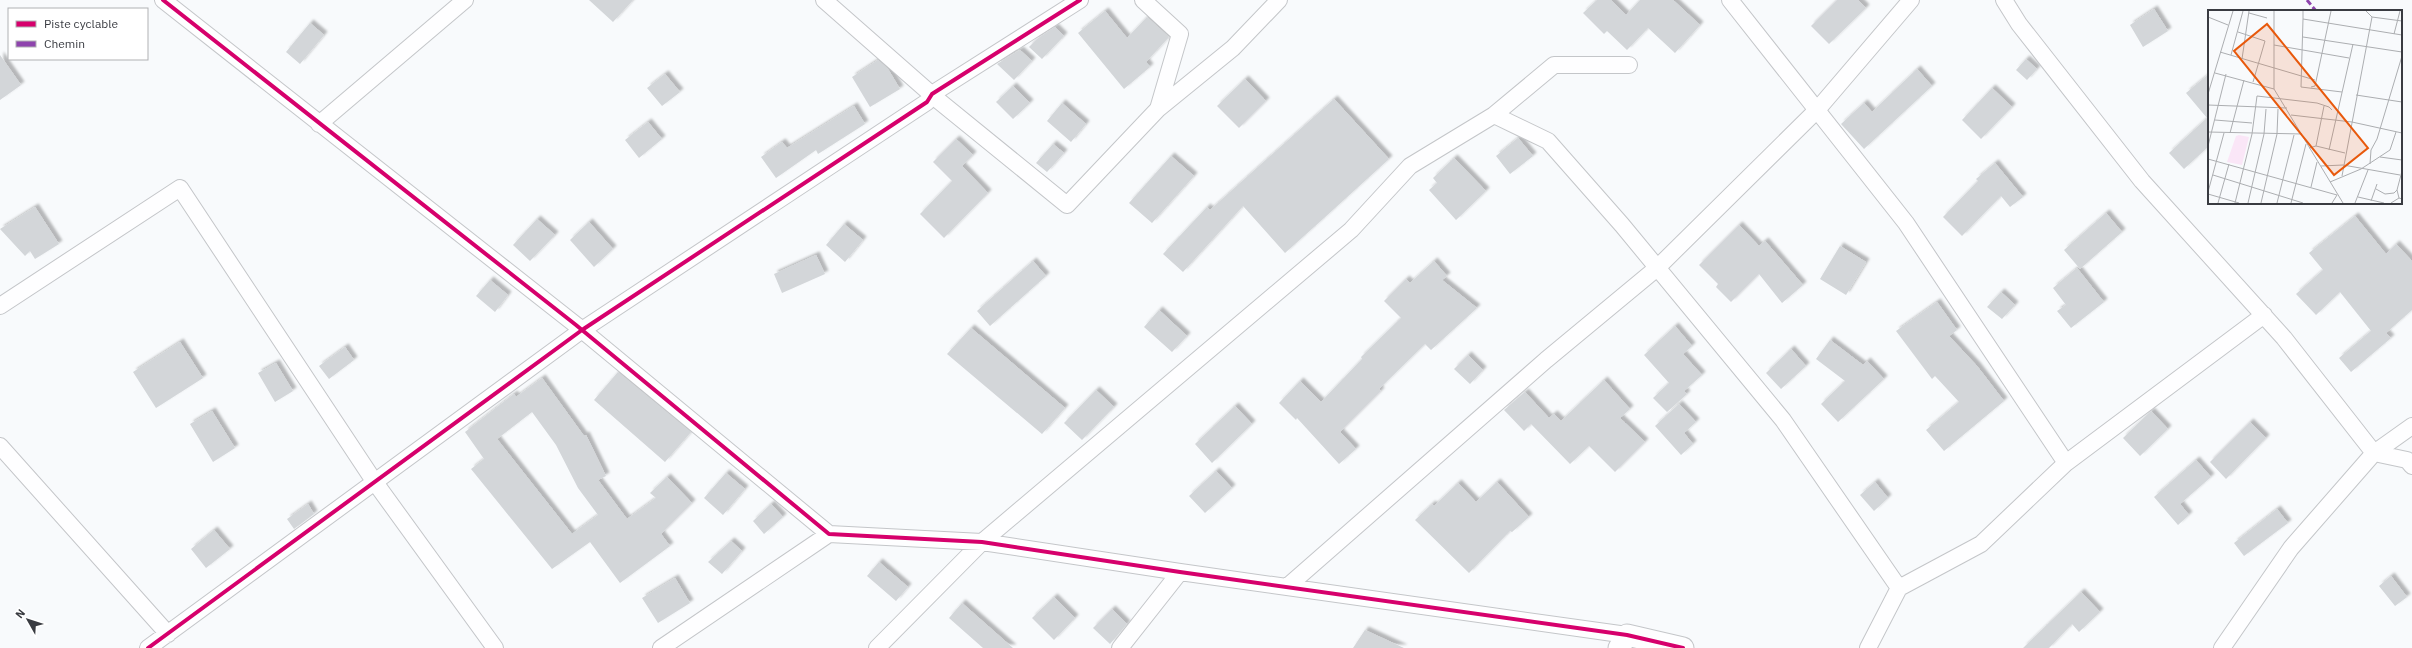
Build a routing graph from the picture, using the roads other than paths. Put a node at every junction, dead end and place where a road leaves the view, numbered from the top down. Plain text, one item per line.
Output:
1 (163, 0) edge
2 (465, 0) edge
3 (824, 0) edge
4 (1080, 0) edge
5 (1143, 0) edge
6 (1279, 0) edge
7 (1730, 0) edge
8 (1912, 0) edge
9 (2004, 0) edge
10 (1629, 65) dead end
11 (932, 94) junction
12 (1158, 109) junction
13 (1817, 110) junction
14 (1494, 115) junction
15 (320, 124) junction
16 (1657, 268) junction
17 (0, 306) edge
18 (2264, 315) junction
19 (582, 330) junction
20 (2412, 426) edge
21 (0, 446) edge
22 (2374, 453) junction
23 (2066, 463) junction
24 (2412, 466) edge
25 (374, 481) junction
26 (829, 534) junction
27 (982, 542) junction
28 (1180, 572) junction
29 (1288, 586) junction
30 (1899, 588) junction
31 (168, 634) junction
32 (1623, 642) edge
33 (148, 648) edge
34 (495, 648) edge
35 (661, 648) edge
36 (877, 648) edge
37 (1120, 648) edge
38 (1683, 648) edge
39 (1868, 648) edge
40 (2222, 648) edge

1 - 15 street
2 - 15 street
3 - 11 street
4 - 11 street
5 - 12 street
6 - 12 street
7 - 13 street
8 - 13 street
9 - 18 street
10 - 14 street
11 - 12 street
11 - 19 street
13 - 16 street
13 - 23 street
14 - 16 street
14 - 27 street
15 - 19 street
16 - 29 street
16 - 30 street
17 - 25 street
18 - 22 street
18 - 23 street
19 - 25 street
19 - 26 street
20 - 22 street
21 - 31 street
22 - 24 street
22 - 40 street
23 - 30 street
25 - 31 street
25 - 34 street
26 - 27 street
26 - 35 street
27 - 28 street
27 - 36 street
28 - 29 street
28 - 37 street
29 - 32 street
30 - 39 street
31 - 33 street
32 - 38 street

